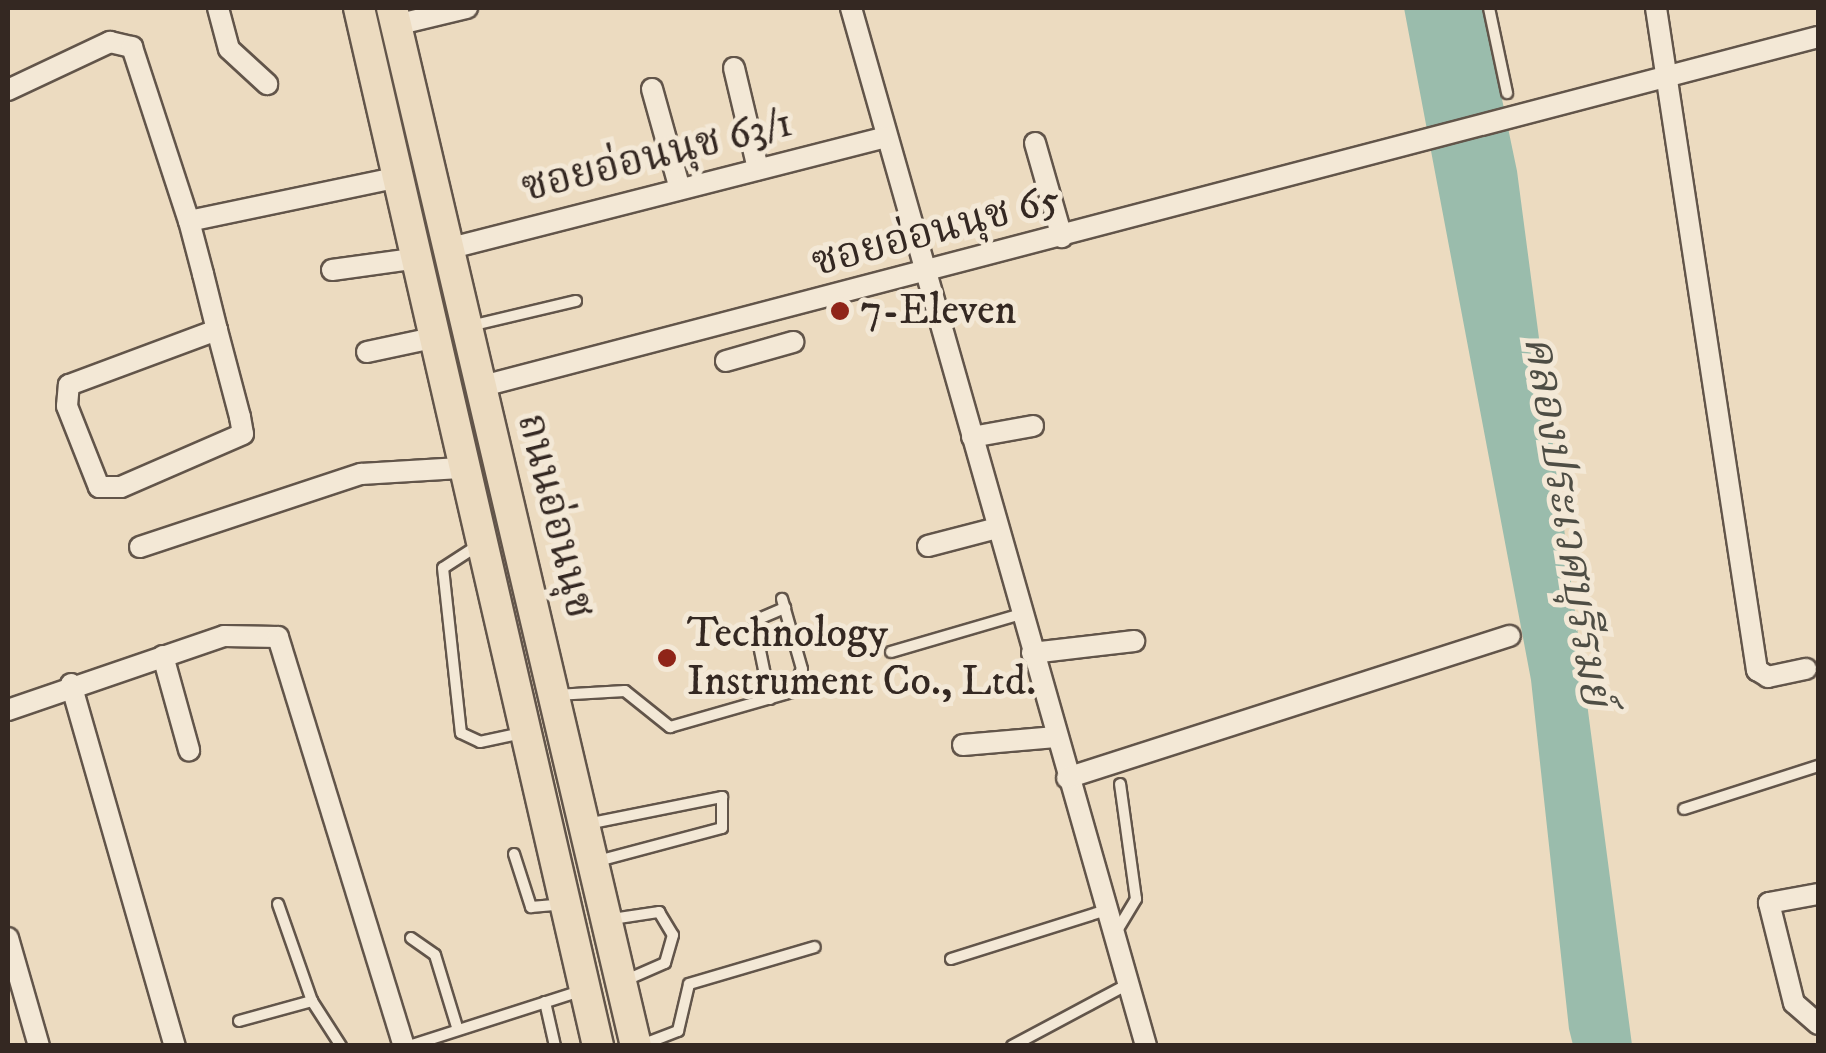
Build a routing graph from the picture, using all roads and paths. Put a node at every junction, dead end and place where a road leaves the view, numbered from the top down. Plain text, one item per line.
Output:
1 (218, 8) edge
2 (359, 8) edge
3 (466, 8) edge
4 (851, 8) edge
5 (1489, 8) edge
6 (1656, 8) edge
7 (394, 16) edge
8 (1818, 37) edge
9 (734, 68) dead end
10 (1668, 75) junction
11 (266, 84) dead end
12 (652, 89) dead end
13 (8, 90) edge
14 (1507, 93) dead end
15 (886, 138) junction
16 (1035, 143) dead end
17 (758, 169) junction
18 (399, 177) junction
19 (680, 189) junction
20 (189, 221) junction
21 (1062, 237) junction
22 (432, 253) junction
23 (332, 270) dead end
24 (926, 273) junction
25 (576, 300) dead end
26 (747, 318) junction
27 (217, 330) junction
28 (451, 332) junction
29 (793, 342) dead end
30 (368, 352) dead end
31 (756, 352) junction
32 (726, 361) dead end
33 (480, 387) junction
34 (447, 395) junction
35 (1033, 426) dead end
36 (972, 437) junction
37 (460, 468) junction
38 (997, 528) junction
39 (478, 546) junction
40 (928, 546) dead end
41 (140, 547) dead end
42 (1021, 614) junction
43 (1510, 636) dead end
44 (1134, 640) dead end
45 (892, 652) dead end
46 (1032, 653) junction
47 (163, 656) junction
48 (1806, 669) dead end
49 (71, 684) junction
50 (555, 695) junction
51 (770, 698) junction
52 (8, 710) edge
53 (525, 732) junction
54 (1056, 737) junction
55 (963, 744) dead end
56 (189, 750) dead end
57 (1818, 766) edge
58 (574, 773) junction
59 (1067, 778) junction
60 (537, 782) junction
61 (1120, 784) dead end
62 (1684, 809) dead end
63 (586, 824) junction
64 (514, 854) dead end
65 (594, 862) junction
66 (1818, 894) edge
67 (278, 904) dead end
68 (564, 904) junction
69 (1106, 910) junction
70 (606, 920) junction
71 (1114, 936) junction
72 (8, 938) edge
73 (410, 938) dead end
74 (815, 947) dead end
75 (951, 959) dead end
76 (621, 981) junction
77 (1128, 984) junction
78 (584, 990) junction
79 (312, 1001) junction
80 (545, 1002) junction
81 (238, 1021) dead end
82 (1818, 1024) edge
83 (458, 1030) junction
84 (39, 1046) edge
85 (176, 1046) edge
86 (341, 1046) edge
87 (407, 1046) edge
88 (555, 1046) edge
89 (598, 1046) edge
90 (638, 1046) edge
91 (1012, 1046) edge
92 (1146, 1046) edge

1 - 11 street
2 - 18 main road, ถนนอ่อนนุช
3 - 7 street
4 - 15 street
5 - 14 lane
6 - 10 street
7 - 22 main road, ถนนอ่อนนุช
8 - 10 street, ซอยอ่อนนุช 65
9 - 17 street
10 - 21 street, ซอยอ่อนนุช 65
10 - 48 street
12 - 19 street
13 - 20 street
15 - 17 street, ซอยอ่อนนุช 63/1
15 - 24 street
16 - 21 street
17 - 19 street, ซอยอ่อนนุช 63/1
18 - 20 street
18 - 22 main road, ถนนอ่อนนุช
19 - 22 street, ซอยอ่อนนุช 63/1
20 - 27 street
21 - 24 street, ซอยอ่อนนุช 65
22 - 23 street, ซอยอ่อนนุช 63/1
22 - 28 main road, ถนนอ่อนนุช
24 - 26 street, ซอยอ่อนนุช 65
24 - 36 street
25 - 28 lane
26 - 31 street
26 - 33 street, ซอยอ่อนนุช 65
27 - 27 street
28 - 30 street
28 - 33 main road, ถนนอ่อนนุช
28 - 34 main road, ถนนอ่อนนุช
29 - 31 street
31 - 32 street
33 - 34 main road
33 - 50 main road, ถนนอ่อนนุช
34 - 37 main road, ถนนอ่อนนุช
35 - 36 street
36 - 38 street
37 - 39 main road, ถนนอ่อนนุช
37 - 41 street
38 - 40 street
38 - 42 street
39 - 53 main road, ถนนอ่อนนุช
39 - 53 lane
42 - 45 lane
42 - 46 street
43 - 59 street
44 - 46 street
46 - 54 street
47 - 49 street
47 - 56 street
47 - 87 street
49 - 52 street
49 - 85 street
50 - 51 lane
50 - 58 main road, ถนนอ่อนนุช
51 - 51 lane
53 - 60 main road, ถนนอ่อนนุช
54 - 55 street
54 - 59 street
57 - 62 lane
58 - 60 main road
58 - 63 main road, ถนนอ่อนนุช
59 - 69 street
60 - 68 main road, ถนนอ่อนนุช
61 - 71 lane
63 - 65 main road, ถนนอ่อนนุช
63 - 65 lane
64 - 68 lane
65 - 70 main road, ถนนอ่อนนุช
66 - 82 street
67 - 79 lane
68 - 78 main road, ถนนอ่อนนุช
69 - 71 street
69 - 75 lane
70 - 76 main road, ถนนอ่อนนุช
70 - 76 lane
71 - 77 street
72 - 84 street
73 - 83 lane
74 - 90 lane
76 - 90 main road, ถนนอ่อนนุช
77 - 91 lane
77 - 92 street
78 - 80 lane
78 - 89 main road, ถนนอ่อนนุช
79 - 81 lane
79 - 86 lane
80 - 83 lane
80 - 88 lane
83 - 87 lane

